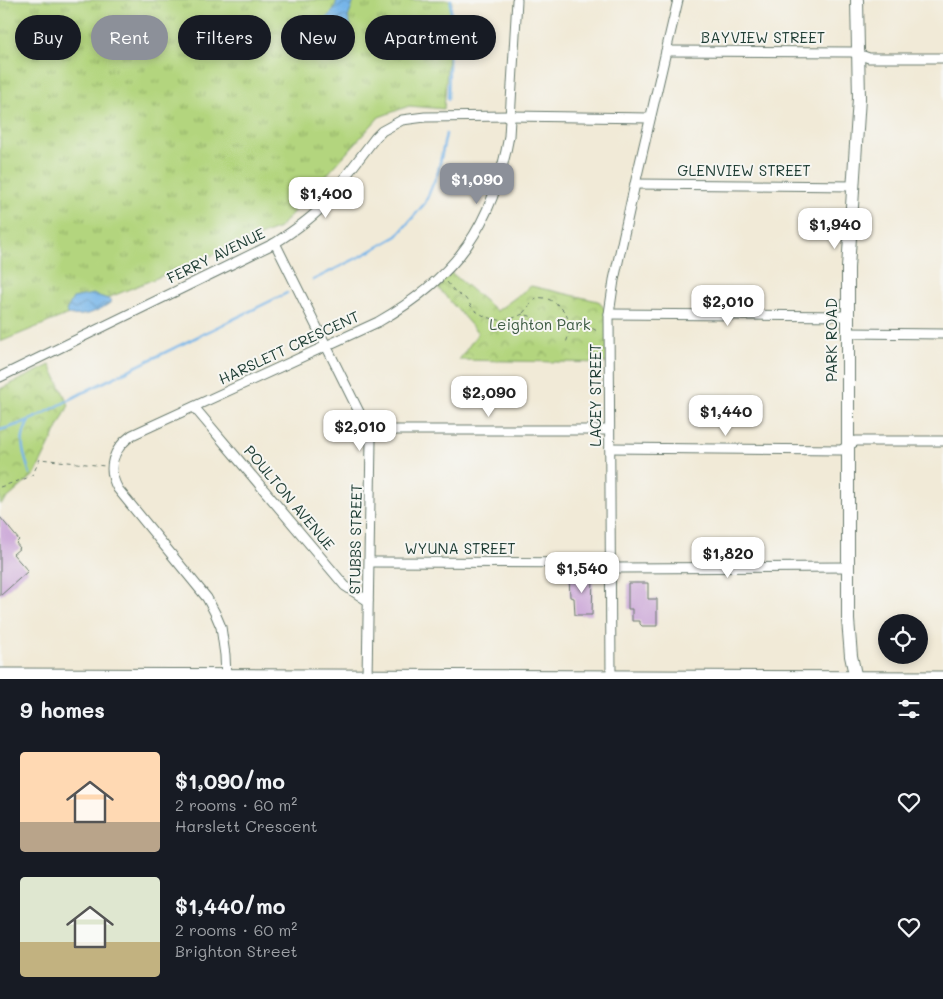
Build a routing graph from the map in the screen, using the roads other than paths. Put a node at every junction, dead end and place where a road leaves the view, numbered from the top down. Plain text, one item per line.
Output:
1 (517, 0) edge
2 (678, 0) edge
3 (857, 0) edge
4 (666, 51) junction
5 (858, 55) junction
6 (943, 58) edge
7 (511, 116) junction
8 (650, 118) junction
9 (635, 184) junction
10 (854, 186) junction
11 (275, 243) junction
12 (609, 314) junction
13 (848, 316) junction
14 (848, 333) junction
15 (943, 334) edge
16 (325, 346) junction
17 (0, 377) edge
18 (194, 407) junction
19 (368, 430) junction
20 (609, 430) junction
21 (943, 441) edge
22 (848, 445) junction
23 (610, 448) junction
24 (370, 562) junction
25 (611, 565) junction
26 (849, 567) junction
27 (368, 601) junction
28 (0, 676) edge
29 (226, 677) junction
30 (367, 678) junction
31 (611, 678) edge
32 (856, 678) edge
33 (943, 678) edge

1 - 7 street, HARSLETT CRESCENT
2 - 4 street, LACEY STREET
3 - 5 main road, PARK ROAD
4 - 5 street, BAYVIEW STREET
4 - 8 street, LACEY STREET
5 - 6 street, BAYVIEW STREET
5 - 10 main road, PARK ROAD
7 - 8 street, FERRY AVENUE
7 - 11 street, FERRY AVENUE
7 - 16 street, HARSLETT CRESCENT
8 - 9 street, LACEY STREET
9 - 10 street, GLENVIEW STREET
9 - 12 street, LACEY STREET
10 - 13 main road, PARK ROAD
11 - 16 street, STUBBS STREET
11 - 17 street, FERRY AVENUE
12 - 13 street
12 - 20 street, LACEY STREET
13 - 14 main road, PARK ROAD
14 - 15 street
14 - 22 main road, PARK ROAD
16 - 18 street, HARSLETT CRESCENT
16 - 19 street, STUBBS STREET
18 - 27 street, POULTON AVENUE
18 - 29 street, HARSLETT CRESCENT
19 - 20 street
19 - 24 street, STUBBS STREET
20 - 23 street, LACEY STREET
21 - 22 street
22 - 23 street
22 - 26 main road, PARK ROAD
23 - 25 street, LACEY STREET
24 - 25 street, WYUNA STREET
24 - 27 street, STUBBS STREET
25 - 26 street, WYUNA STREET
25 - 31 street, LACEY STREET
26 - 32 main road, PARK ROAD
27 - 30 street, STUBBS STREET
28 - 29 highway
29 - 30 highway
30 - 31 highway
31 - 32 highway
32 - 33 highway

